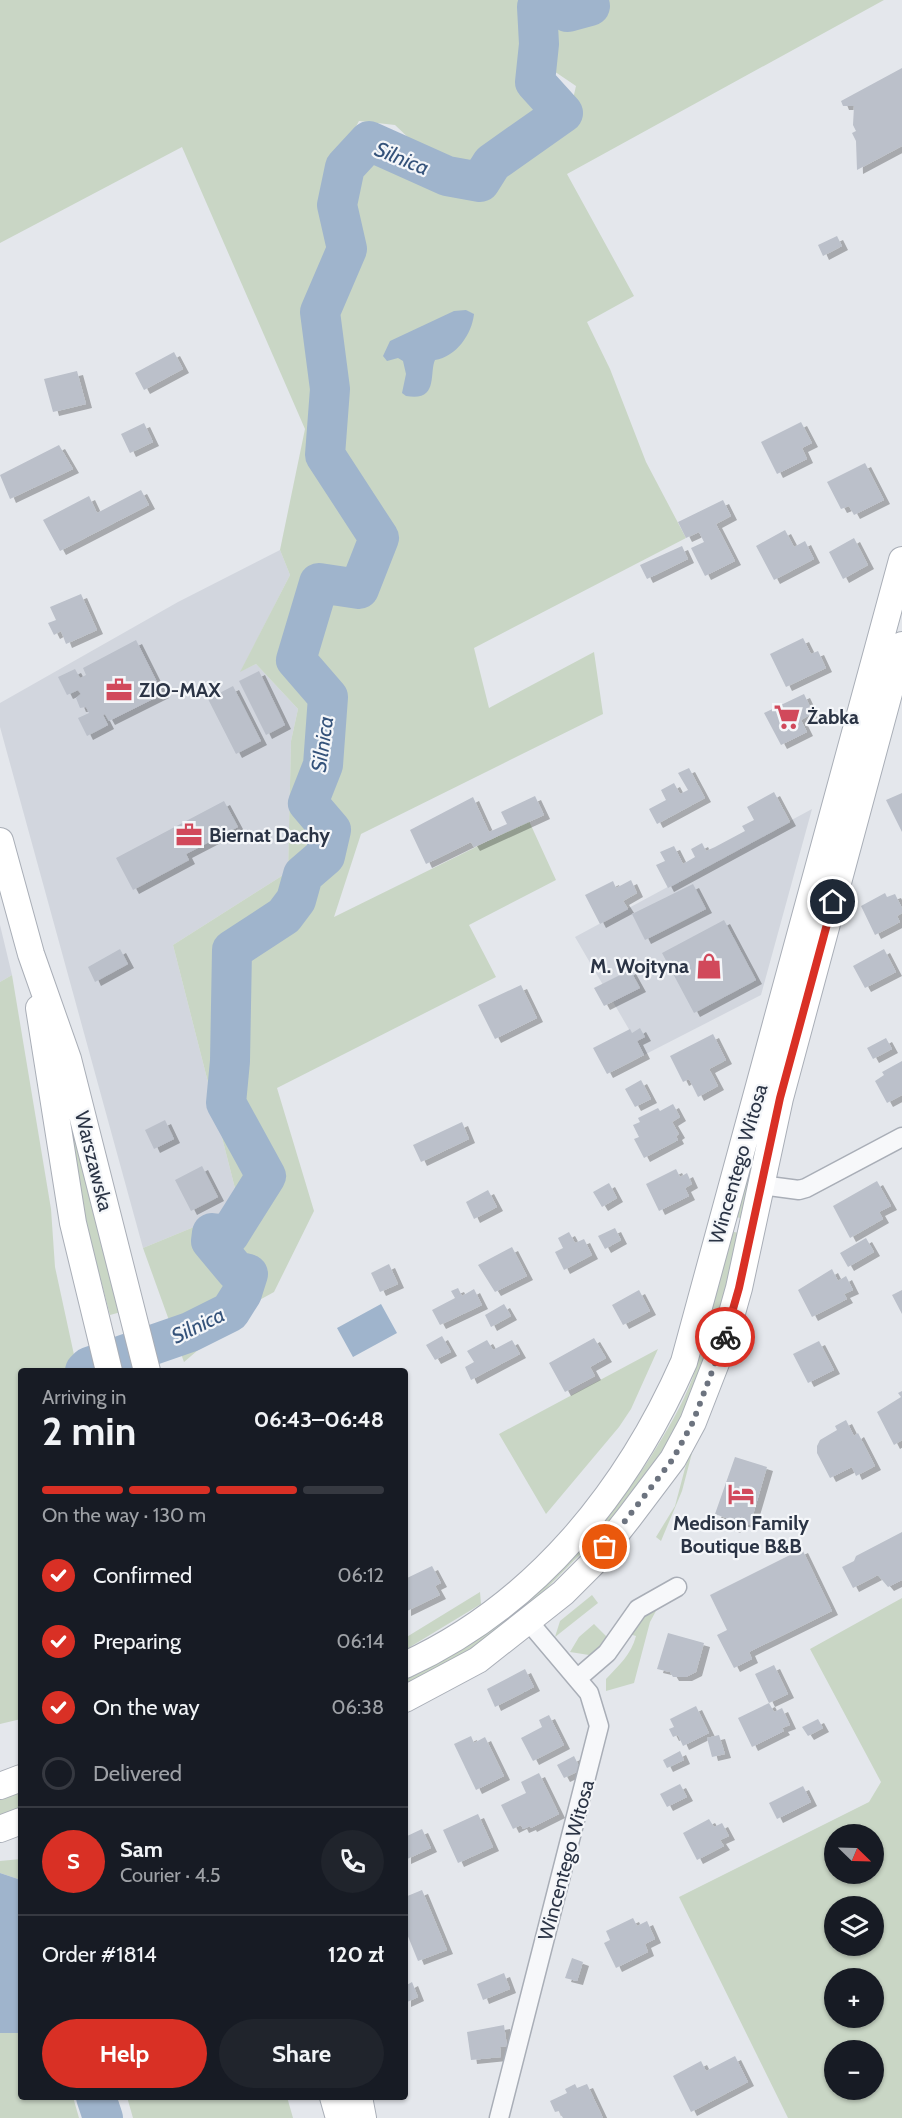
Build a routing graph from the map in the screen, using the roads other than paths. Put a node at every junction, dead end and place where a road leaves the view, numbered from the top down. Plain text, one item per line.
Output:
1 (902, 560) edge
2 (902, 645) edge
3 (0, 841) edge
4 (32, 954) junction
5 (902, 1137) edge
6 (761, 1185) junction
7 (108, 1368) edge
8 (146, 1368) edge
9 (677, 1587) dead end
10 (529, 1622) junction
11 (408, 1663) edge
12 (578, 1678) junction
13 (408, 1697) edge
14 (18, 1779) edge
15 (0, 1786) edge
16 (18, 1822) edge
17 (0, 1829) edge
18 (334, 2100) edge
19 (360, 2100) edge
20 (339, 2118) edge
21 (363, 2118) edge
22 (499, 2118) edge

1 - 11 main road, Wincentego Witosa
2 - 6 main road, Wincentego Witosa
3 - 4 main road, Warszawska
4 - 7 main road, Warszawska
4 - 8 main road, Warszawska
5 - 6 street
6 - 10 main road, Wincentego Witosa
9 - 12 street
10 - 12 street, Wincentego Witosa
10 - 13 main road, Wincentego Witosa
12 - 22 street, Wincentego Witosa
14 - 15 main road
16 - 17 main road
18 - 20 main road
19 - 21 main road

